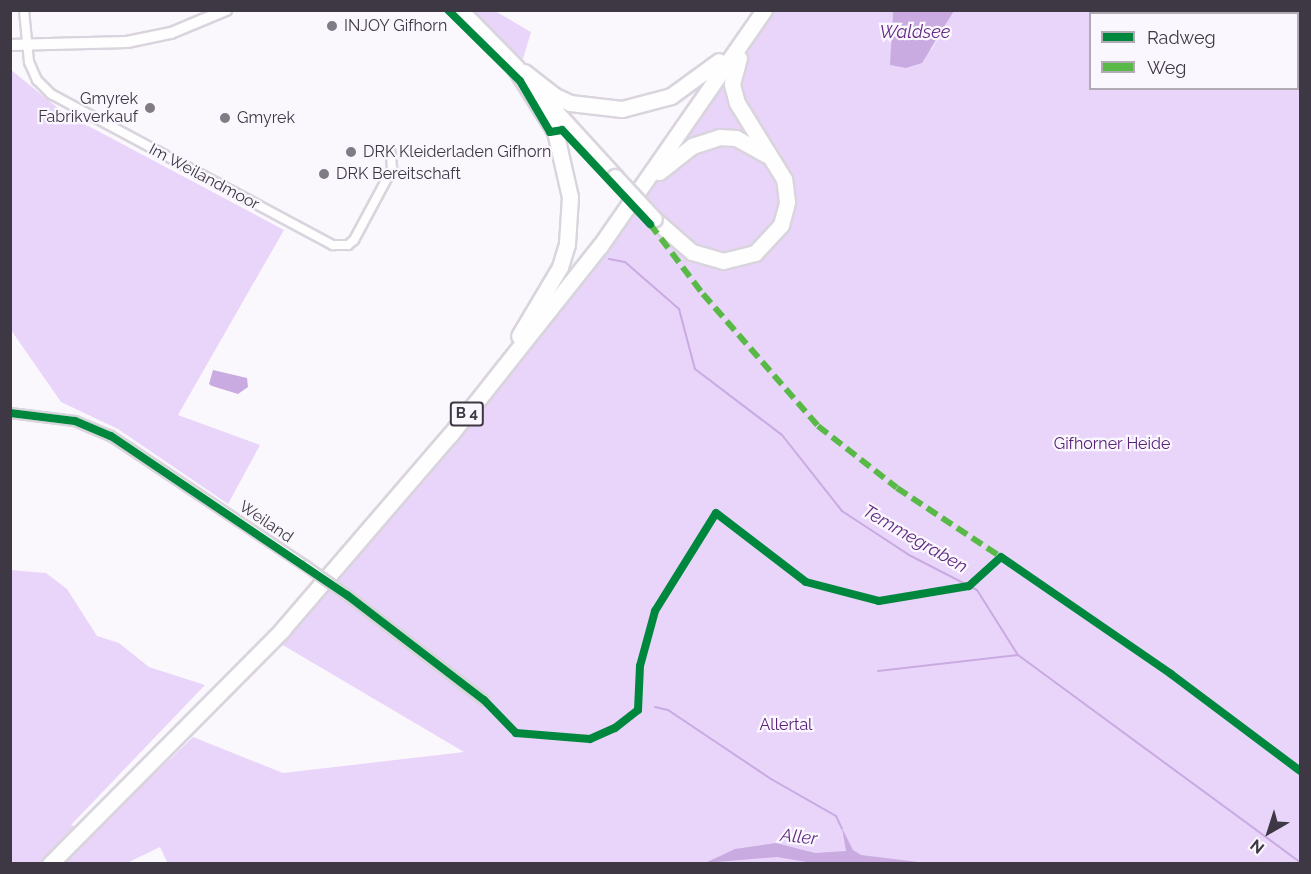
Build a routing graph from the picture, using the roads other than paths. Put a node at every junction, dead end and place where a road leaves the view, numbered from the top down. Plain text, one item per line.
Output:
1 (24, 10) edge
2 (226, 10) edge
3 (460, 10) edge
4 (752, 10) edge
5 (764, 10) edge
6 (746, 39) junction
7 (10, 45) edge
8 (26, 45) junction
9 (719, 61) junction
10 (512, 63) junction
11 (391, 153) dead end
12 (777, 165) junction
13 (644, 185) junction
14 (519, 336) junction
15 (10, 413) edge
16 (484, 700) dead end
17 (39, 864) edge
18 (50, 864) edge

1 - 8 street, Im Weilandmoor
2 - 8 street
3 - 10 highway
4 - 9 highway, B 4
5 - 6 highway, B 4
6 - 12 highway
6 - 13 highway, B 4
7 - 8 street
8 - 11 street, Im Weilandmoor
9 - 10 highway
9 - 14 highway, B 4
10 - 12 highway, bridge
10 - 14 highway
12 - 13 highway
13 - 18 highway, B 4
14 - 17 highway, B 4
15 - 16 street, Weiland, bridge

